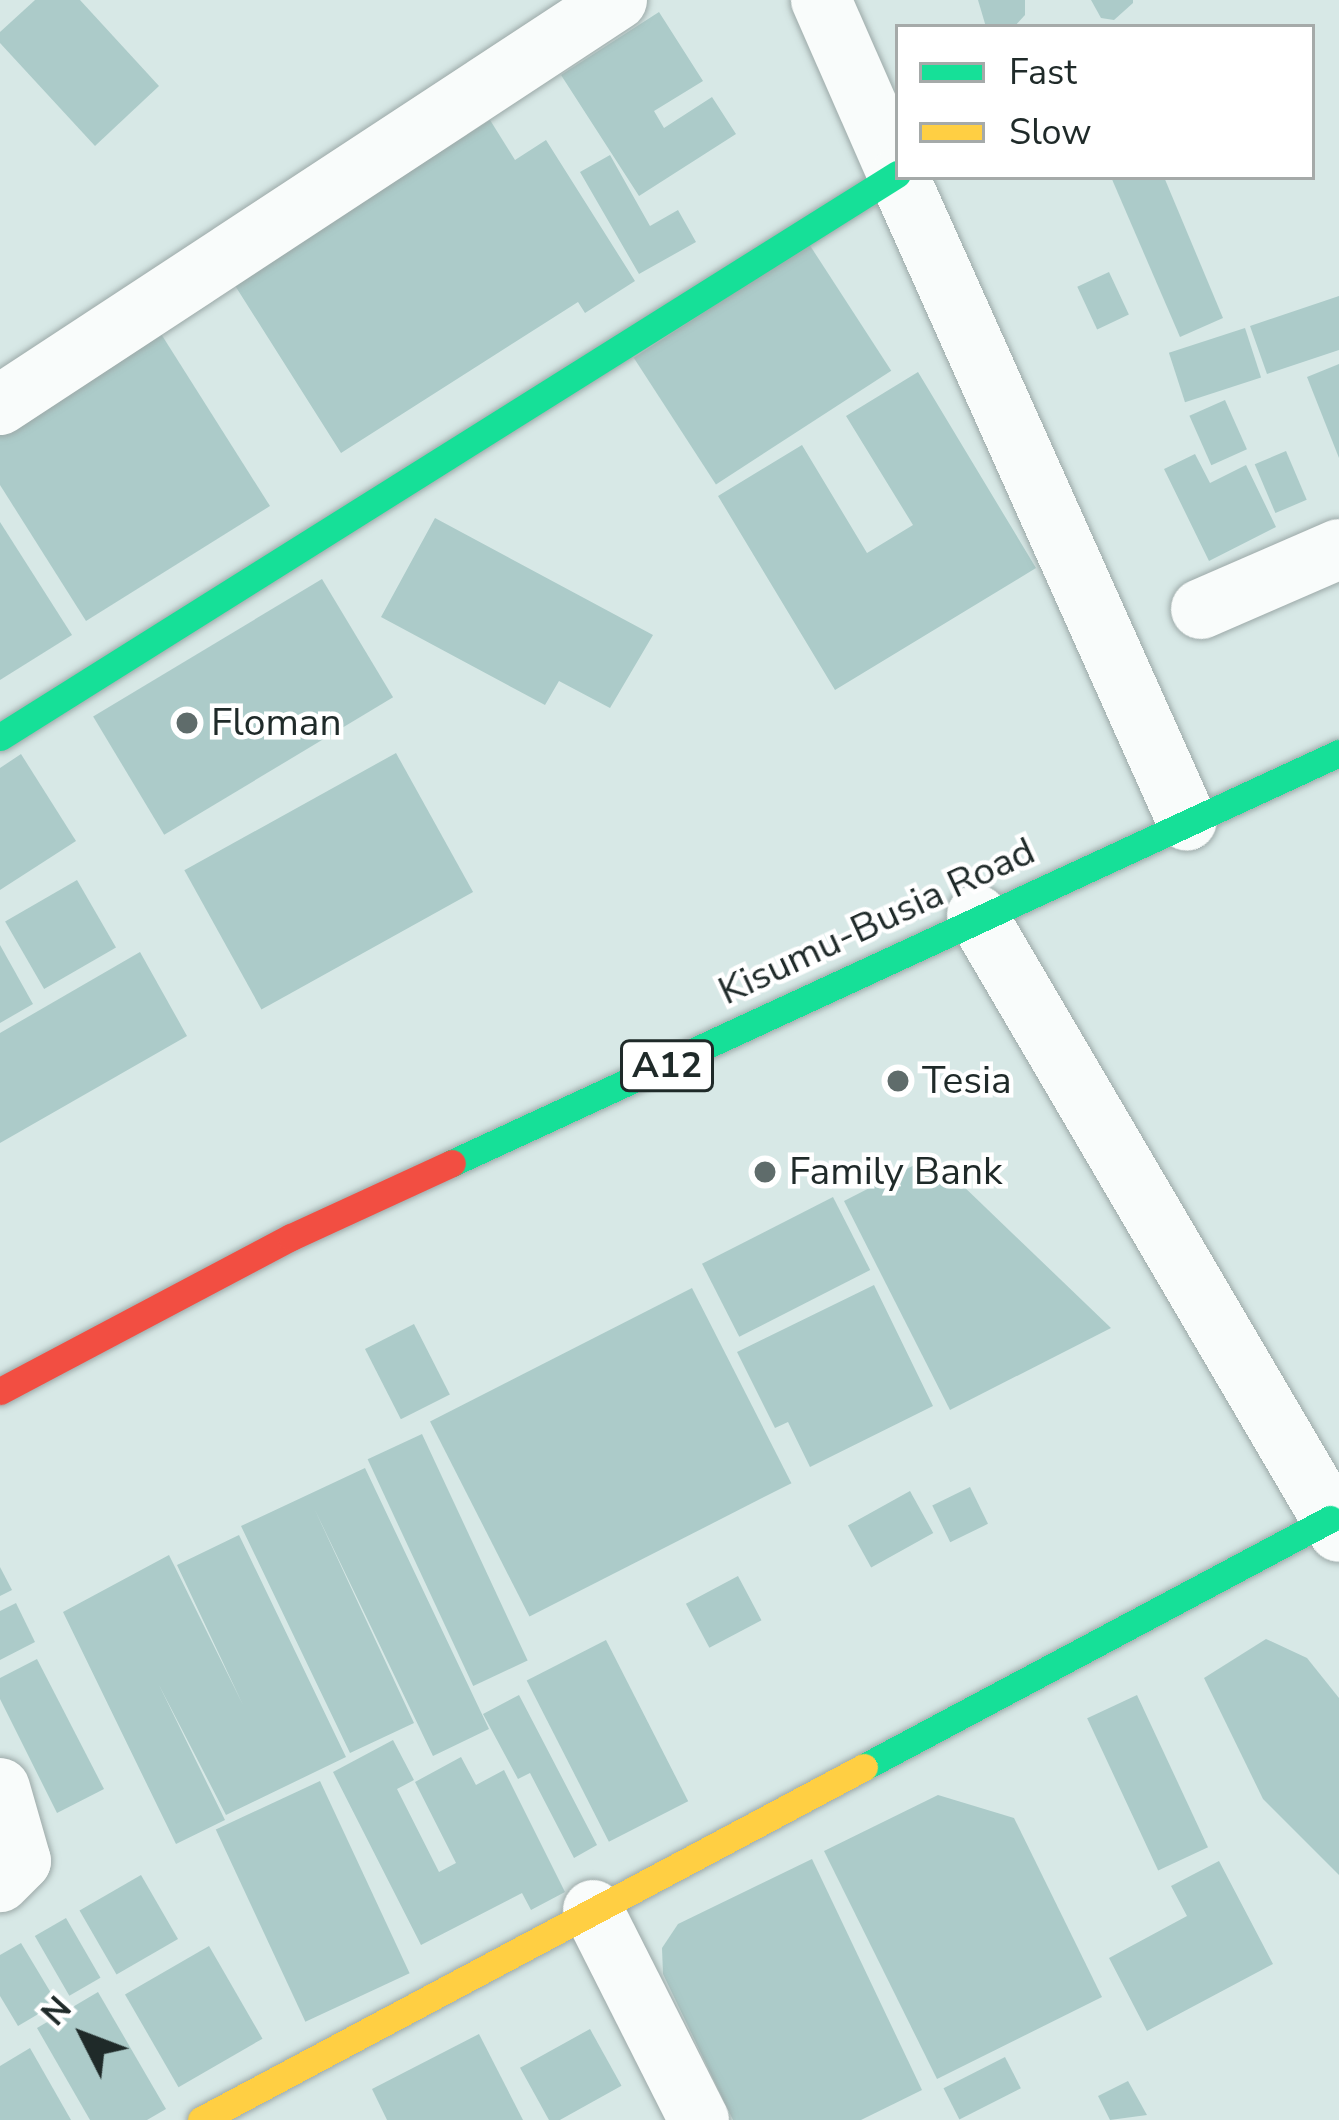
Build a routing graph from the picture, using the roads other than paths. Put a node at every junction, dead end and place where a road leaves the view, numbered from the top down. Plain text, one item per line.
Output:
1 (617, 0) edge
2 (820, 0) edge
3 (895, 168) edge
4 (895, 177) edge
5 (900, 180) edge
6 (0, 405) edge
7 (1339, 549) edge
8 (1201, 609) dead end
9 (0, 737) edge
10 (1339, 752) edge
11 (1186, 821) junction
12 (977, 915) junction
13 (0, 1391) edge
14 (1334, 1526) edge
15 (0, 1788) edge
16 (0, 1882) edge
17 (593, 1910) junction
18 (201, 2120) edge
19 (699, 2120) edge

1 - 6 street
2 - 3 street
4 - 9 main road
5 - 11 street
7 - 8 street
10 - 11 main road, Kisumu-Busia Road / A12
11 - 12 main road, Kisumu-Busia Road / A12
12 - 13 main road, Kisumu-Busia Road / A12
12 - 14 street
14 - 17 main road
15 - 16 street
17 - 18 main road
17 - 19 street

